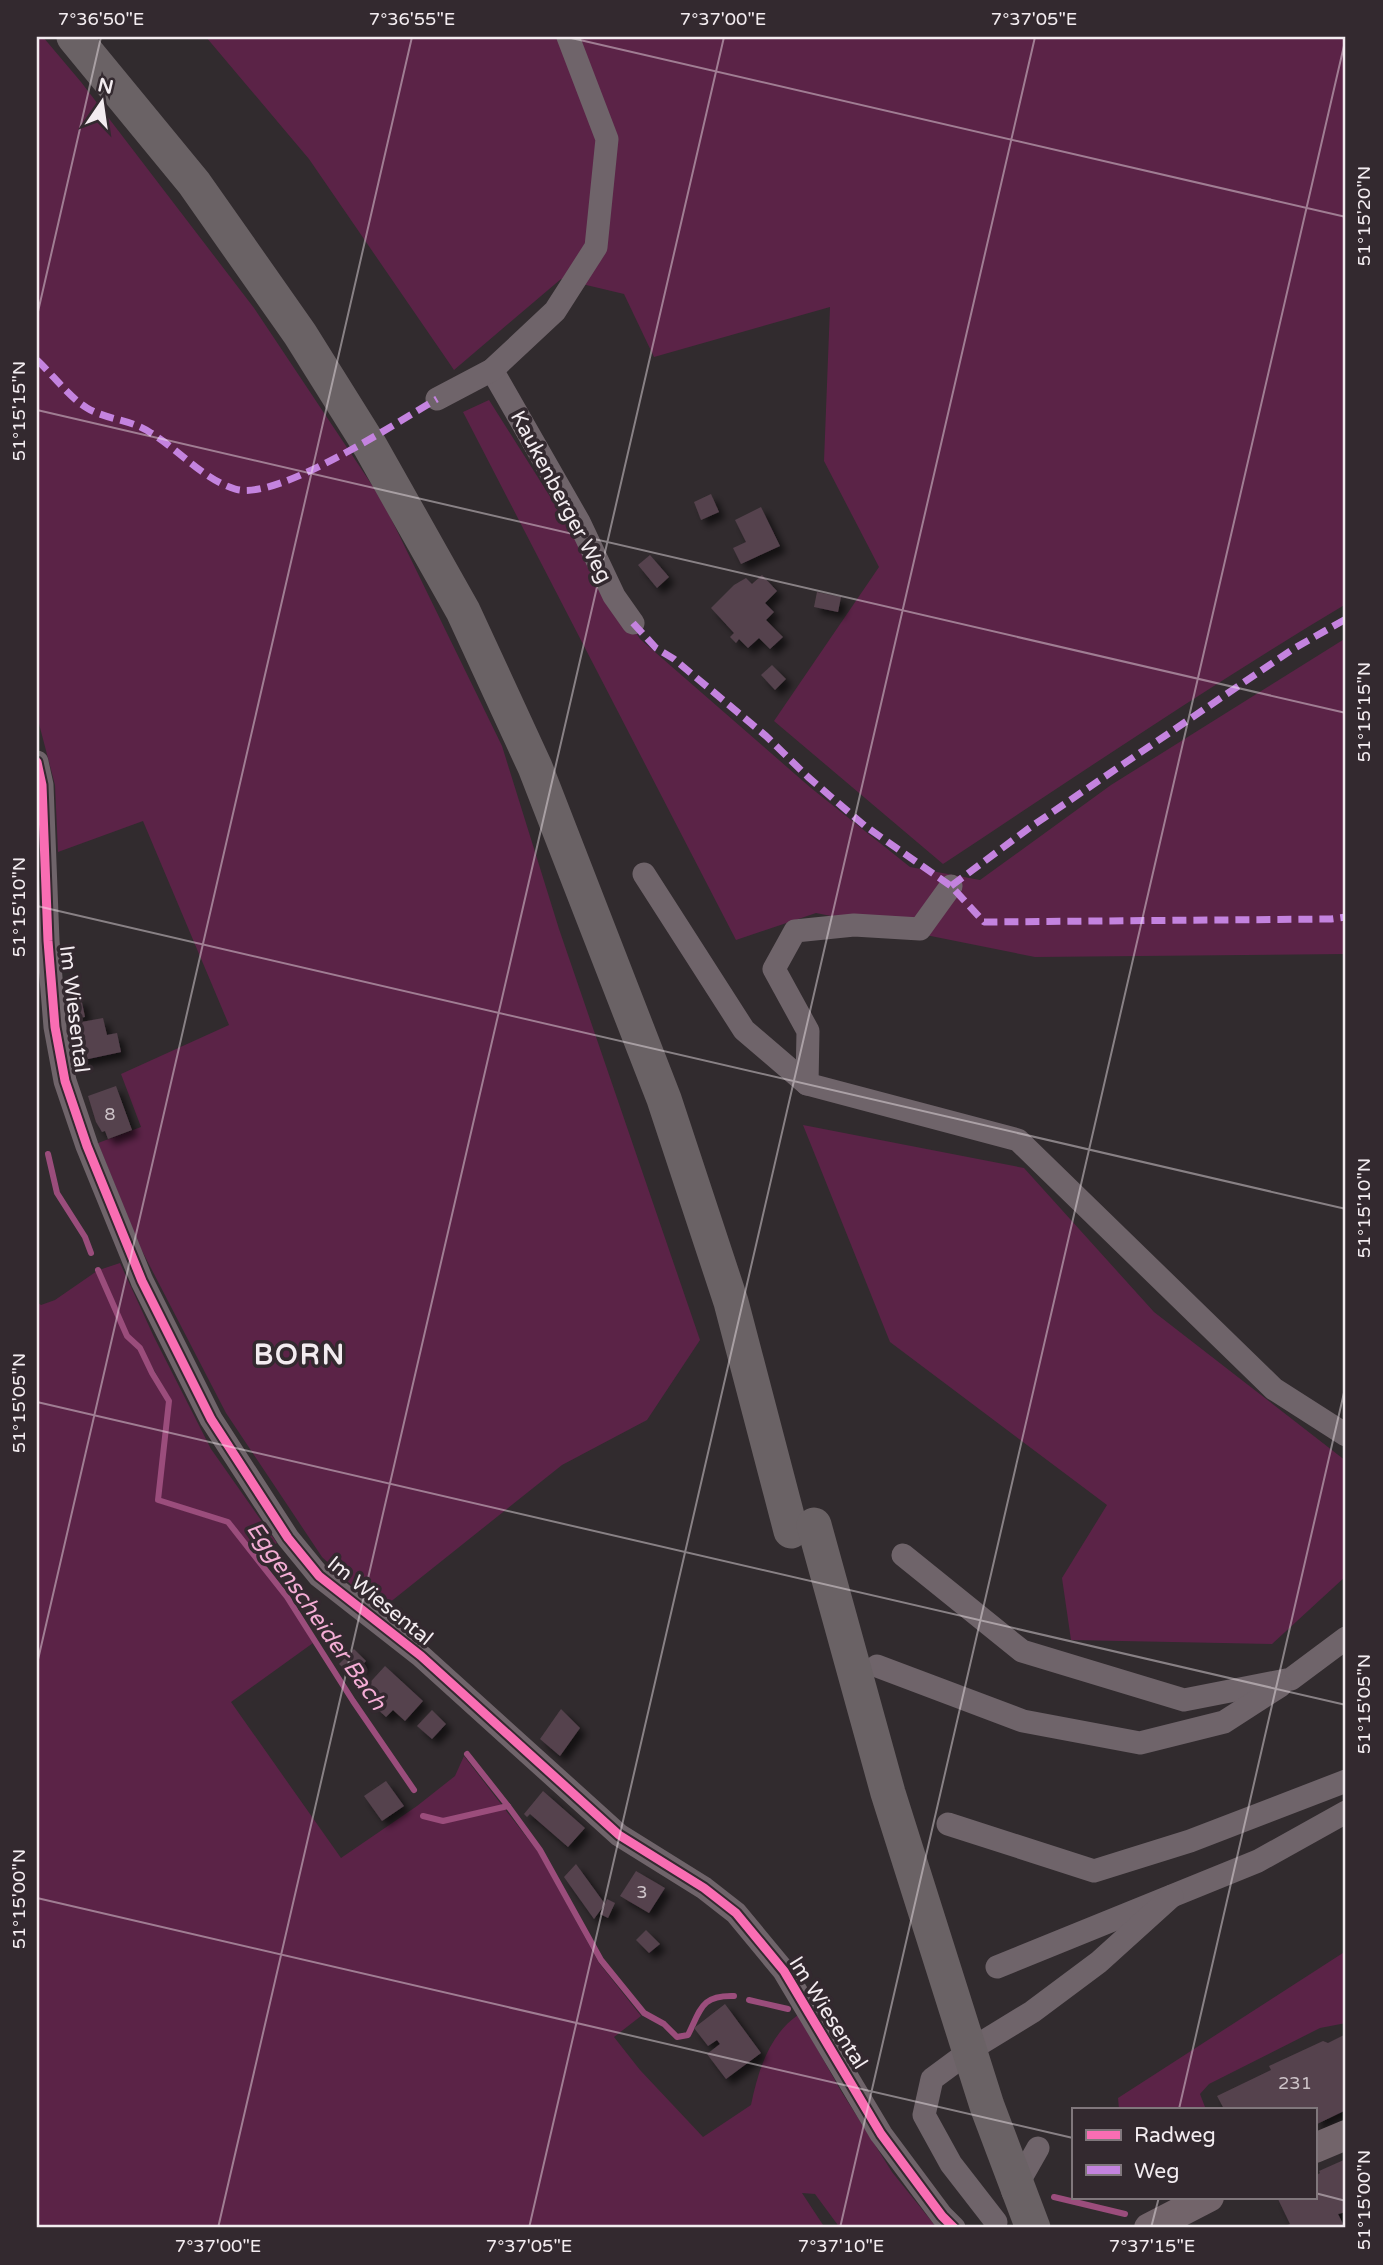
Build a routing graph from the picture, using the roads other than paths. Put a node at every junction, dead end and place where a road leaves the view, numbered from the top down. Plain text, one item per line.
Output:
1 (74, 37) edge
2 (102, 37) edge
3 (568, 37) edge
4 (492, 370) junction
5 (437, 399) dead end
6 (632, 623) dead end
7 (37, 762) edge
8 (644, 874) dead end
9 (951, 886) dead end
10 (42, 942) edge
11 (807, 1084) junction
12 (1346, 1435) edge
13 (802, 1528) junction
14 (903, 1555) dead end
15 (1346, 1638) edge
16 (877, 1666) dead end
17 (1291, 1679) junction
18 (1346, 1781) edge
19 (1346, 1812) edge
20 (948, 1824) dead end
21 (1172, 1896) junction
22 (997, 1967) dead end
23 (1346, 2135) edge
24 (1038, 2148) dead end
25 (1316, 2148) edge
26 (1207, 2198) edge
27 (1001, 2226) edge
28 (954, 2228) edge
29 (1033, 2228) edge
30 (1149, 2228) edge

1 - 13 highway
2 - 13 highway
3 - 4 street
4 - 5 street
4 - 6 street, Kaukenberger Weg
7 - 10 street, Im Wiesental
8 - 11 street
9 - 11 street
10 - 28 street, Im Wiesental
11 - 12 street
13 - 27 highway
13 - 29 highway, bridge
14 - 17 street
15 - 17 street
16 - 17 street
18 - 20 street
19 - 21 street
21 - 22 street
21 - 27 street
23 - 25 main road
24 - 27 street
26 - 30 main road

